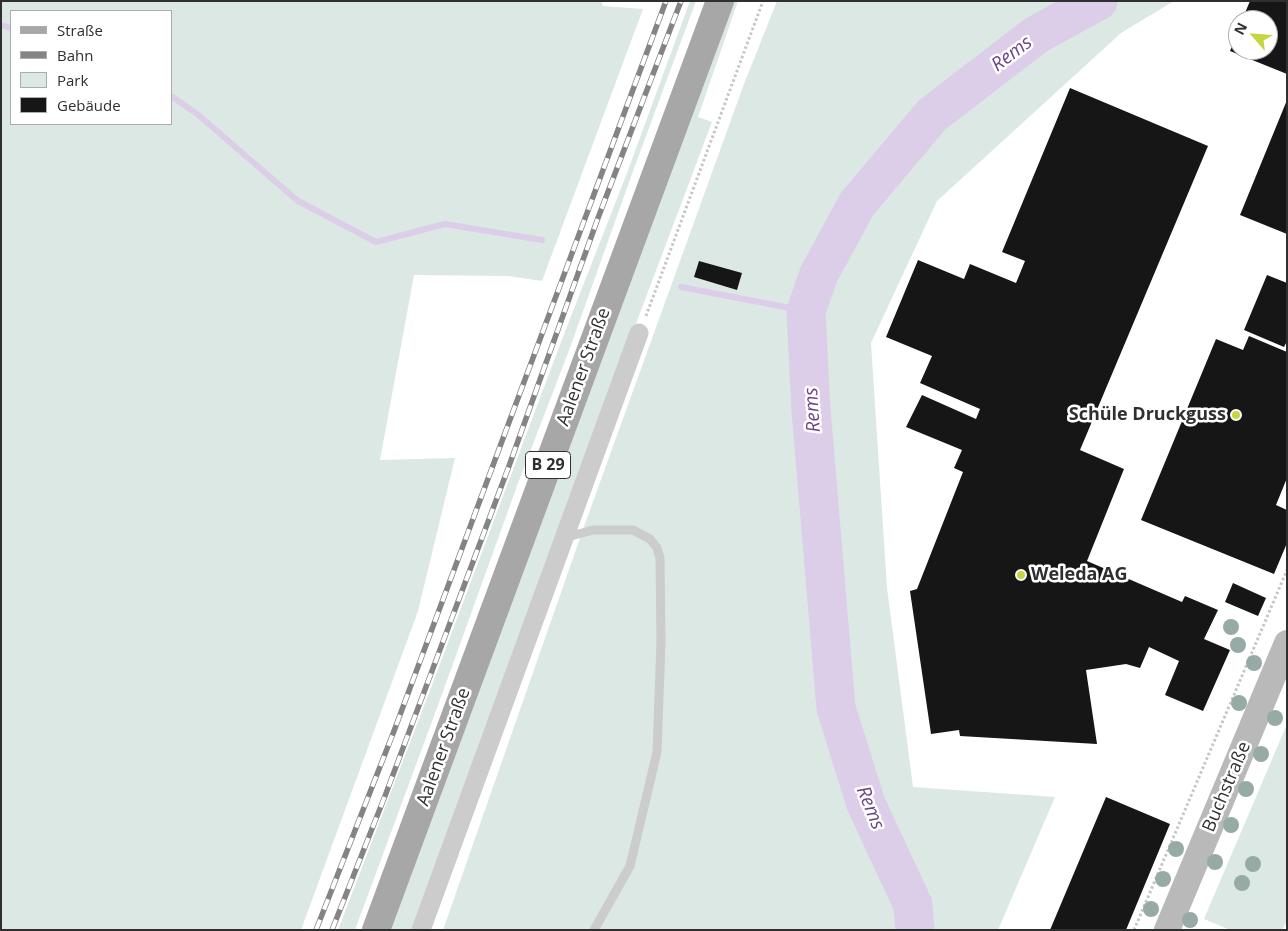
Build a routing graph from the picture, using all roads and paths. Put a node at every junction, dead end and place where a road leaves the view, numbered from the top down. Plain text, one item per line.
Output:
1 (720, 1) edge
2 (763, 1) edge
3 (639, 333) joint
4 (564, 538) junction
5 (1287, 570) edge
6 (1287, 643) edge
7 (376, 930) edge
8 (421, 930) edge
9 (594, 930) edge
10 (1134, 930) edge
11 (1166, 930) edge

1 - 7 main road, Aalener Straße / B 29
2 - 3 path
3 - 4 street
4 - 8 street
4 - 9 lane
5 - 10 path
6 - 11 street, Buchstraße

